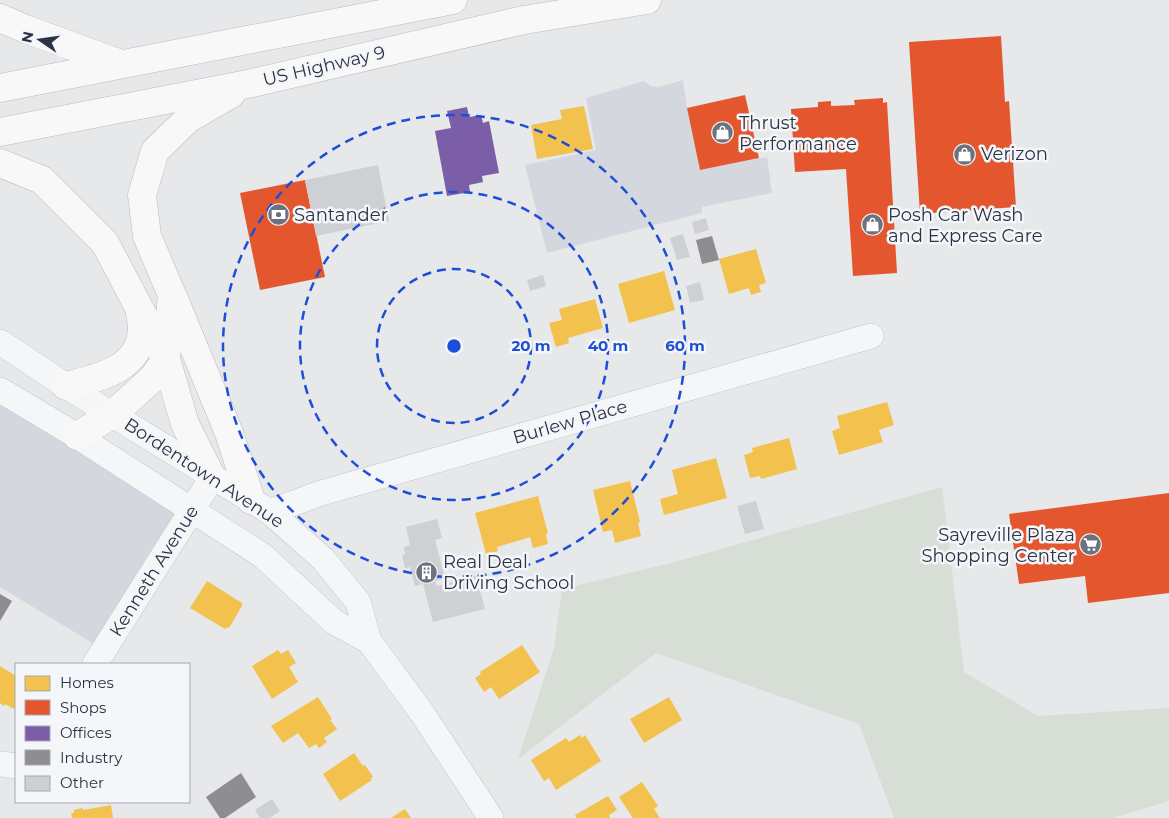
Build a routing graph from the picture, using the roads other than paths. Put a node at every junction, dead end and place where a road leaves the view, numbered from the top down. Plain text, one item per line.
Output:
1 (453, 0) edge
2 (648, 0) edge
3 (0, 18) edge
4 (122, 64) junction
5 (248, 84) junction
6 (0, 88) edge
7 (0, 132) edge
8 (0, 163) edge
9 (172, 295) junction
10 (139, 306) junction
11 (871, 336) dead end
12 (0, 342) edge
13 (166, 359) junction
14 (66, 386) junction
15 (0, 390) edge
16 (113, 414) junction
17 (77, 436) junction
18 (212, 478) junction
19 (261, 506) junction
20 (192, 510) junction
21 (369, 640) junction
22 (96, 663) edge
23 (0, 764) edge
24 (15, 766) edge
25 (490, 818) edge

1 - 4 highway
2 - 5 highway, US Highway 9
3 - 4 highway
4 - 6 highway
5 - 7 highway, US Highway 9
5 - 9 highway
8 - 10 highway
9 - 13 highway
9 - 19 highway
10 - 13 highway
10 - 14 highway
11 - 19 street, Burlew Place
12 - 14 street, Bordentown Avenue
13 - 16 highway
13 - 18 highway
14 - 16 street, Bordentown Avenue
15 - 17 street, Bordentown Avenue
16 - 17 highway
16 - 18 street, Bordentown Avenue
17 - 20 street, Bordentown Avenue
18 - 19 street, Bordentown Avenue
18 - 20 street, Kenneth Avenue
19 - 21 street, Bordentown Avenue
20 - 21 street, Bordentown Avenue
20 - 22 street, Kenneth Avenue
21 - 25 street, Bordentown Avenue
23 - 24 street

